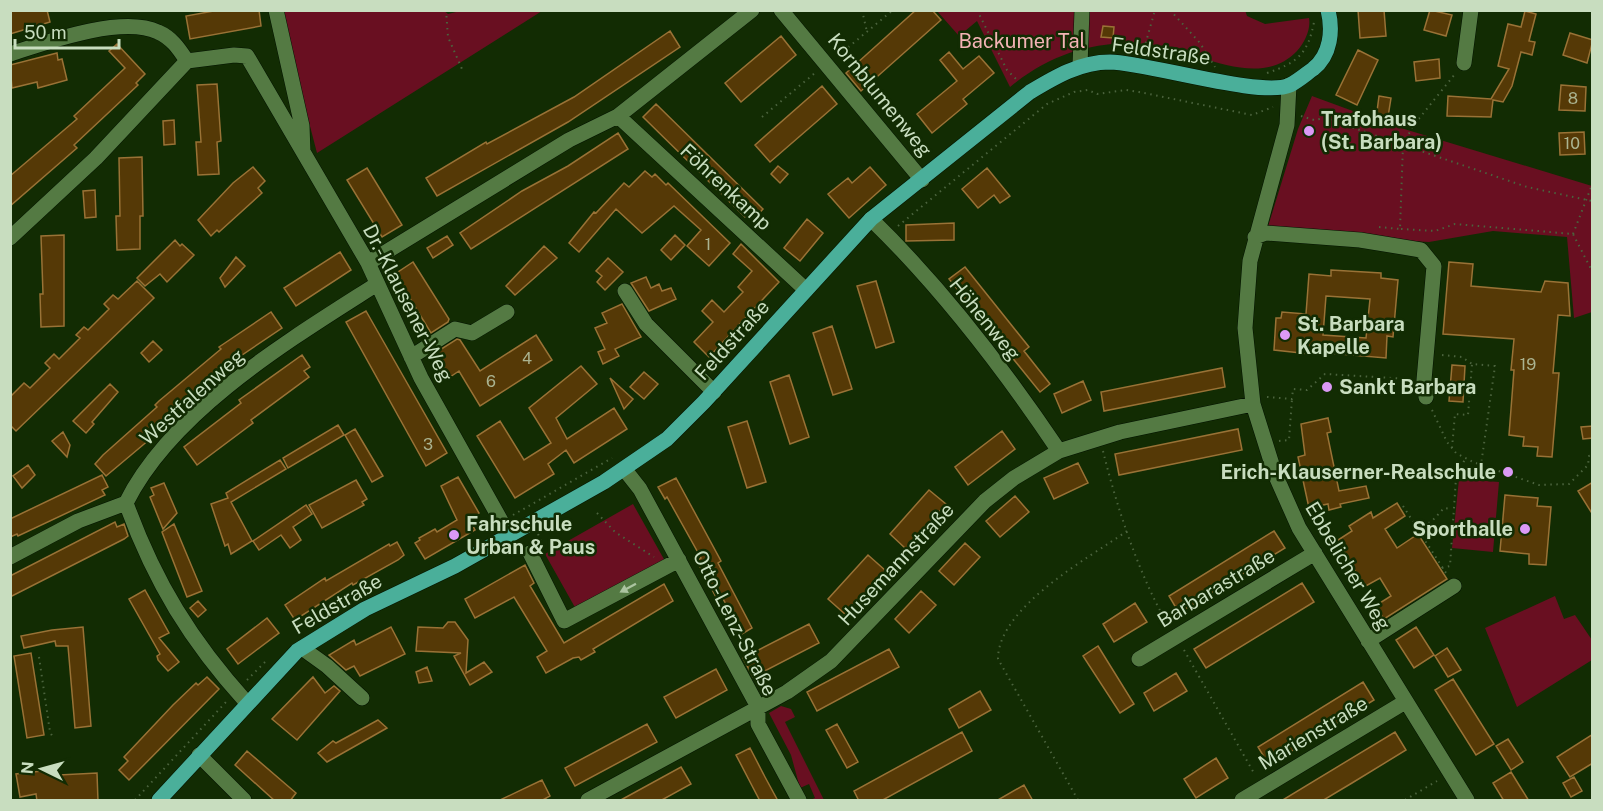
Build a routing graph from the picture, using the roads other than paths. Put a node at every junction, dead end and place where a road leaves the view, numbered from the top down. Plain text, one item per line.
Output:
1 (276, 10) edge
2 (752, 10) edge
3 (781, 10) edge
4 (1082, 10) edge
5 (1471, 10) edge
6 (1321, 12) edge
7 (10, 54) edge
8 (187, 61) junction
9 (1464, 63) road end
10 (1080, 66) junction
11 (1289, 85) junction
12 (618, 116) junction
13 (303, 155) junction
14 (922, 180) junction
15 (871, 219) junction
16 (1255, 237) junction
17 (10, 238) edge
18 (368, 263) junction
19 (377, 284) junction
20 (806, 290) junction
21 (625, 291) dead end
22 (507, 312) dead end
23 (411, 357) junction
24 (714, 392) junction
25 (1426, 397) road end
26 (1252, 400) junction
27 (1059, 451) junction
28 (625, 470) junction
29 (126, 503) junction
30 (506, 529) junction
31 (530, 553) dead end
32 (1315, 553) junction
33 (10, 557) edge
34 (679, 560) junction
35 (1454, 586) road end
36 (1368, 641) junction
37 (302, 648) junction
38 (1139, 659) dead end
39 (362, 699) dead end
40 (1405, 702) junction
41 (247, 703) junction
42 (758, 708) junction
43 (199, 755) junction
44 (159, 801) edge
45 (244, 801) edge
46 (588, 801) edge
47 (799, 801) edge
48 (1242, 801) edge
49 (1467, 801) edge

1 - 13 street
2 - 12 street
3 - 14 street, Kornblumenweg
4 - 10 street
5 - 9 street
6 - 11 main road
7 - 8 street
8 - 13 street, Dr.-Klausener-Weg
8 - 17 street
10 - 11 main road, Feldstraße
10 - 14 main road, Feldstraße
11 - 16 street, Ebbelicher Weg
12 - 18 street
12 - 20 street, Föhrenkamp
13 - 18 street, Dr.-Klausener-Weg
14 - 15 main road, Feldstraße
15 - 20 main road, Feldstraße
15 - 27 street, Höhenweg
16 - 25 street
16 - 26 street, Ebbelicher Weg
18 - 19 street, Dr.-Klausener-Weg
19 - 23 street, Dr.-Klausener-Weg
19 - 29 street, Westfalenweg
20 - 24 main road, Feldstraße
21 - 24 street
22 - 23 street
23 - 30 street, Dr.-Klausener-Weg
24 - 28 main road, Feldstraße
26 - 27 street, Husemannstraße
26 - 32 street, Ebbelicher Weg
27 - 42 street, Husemannstraße
28 - 30 main road, Feldstraße
28 - 34 street, Otto-Lenz-Straße
29 - 33 street
29 - 41 street
30 - 37 main road, Feldstraße
34 -> 31 street
32 - 36 street, Ebbelicher Weg
32 - 38 street, Barbarastraße
34 - 42 street, Otto-Lenz-Straße
35 - 36 street
36 - 40 street, Ebbelicher Weg
37 - 39 street
37 - 41 main road, Feldstraße
40 - 48 street, Marienstraße
40 - 49 street, Ebbelicher Weg
41 - 43 main road, Feldstraße
42 - 46 street, Husemannstraße
42 - 47 street, Otto-Lenz-Straße
43 - 44 main road, Feldstraße
43 - 45 street

